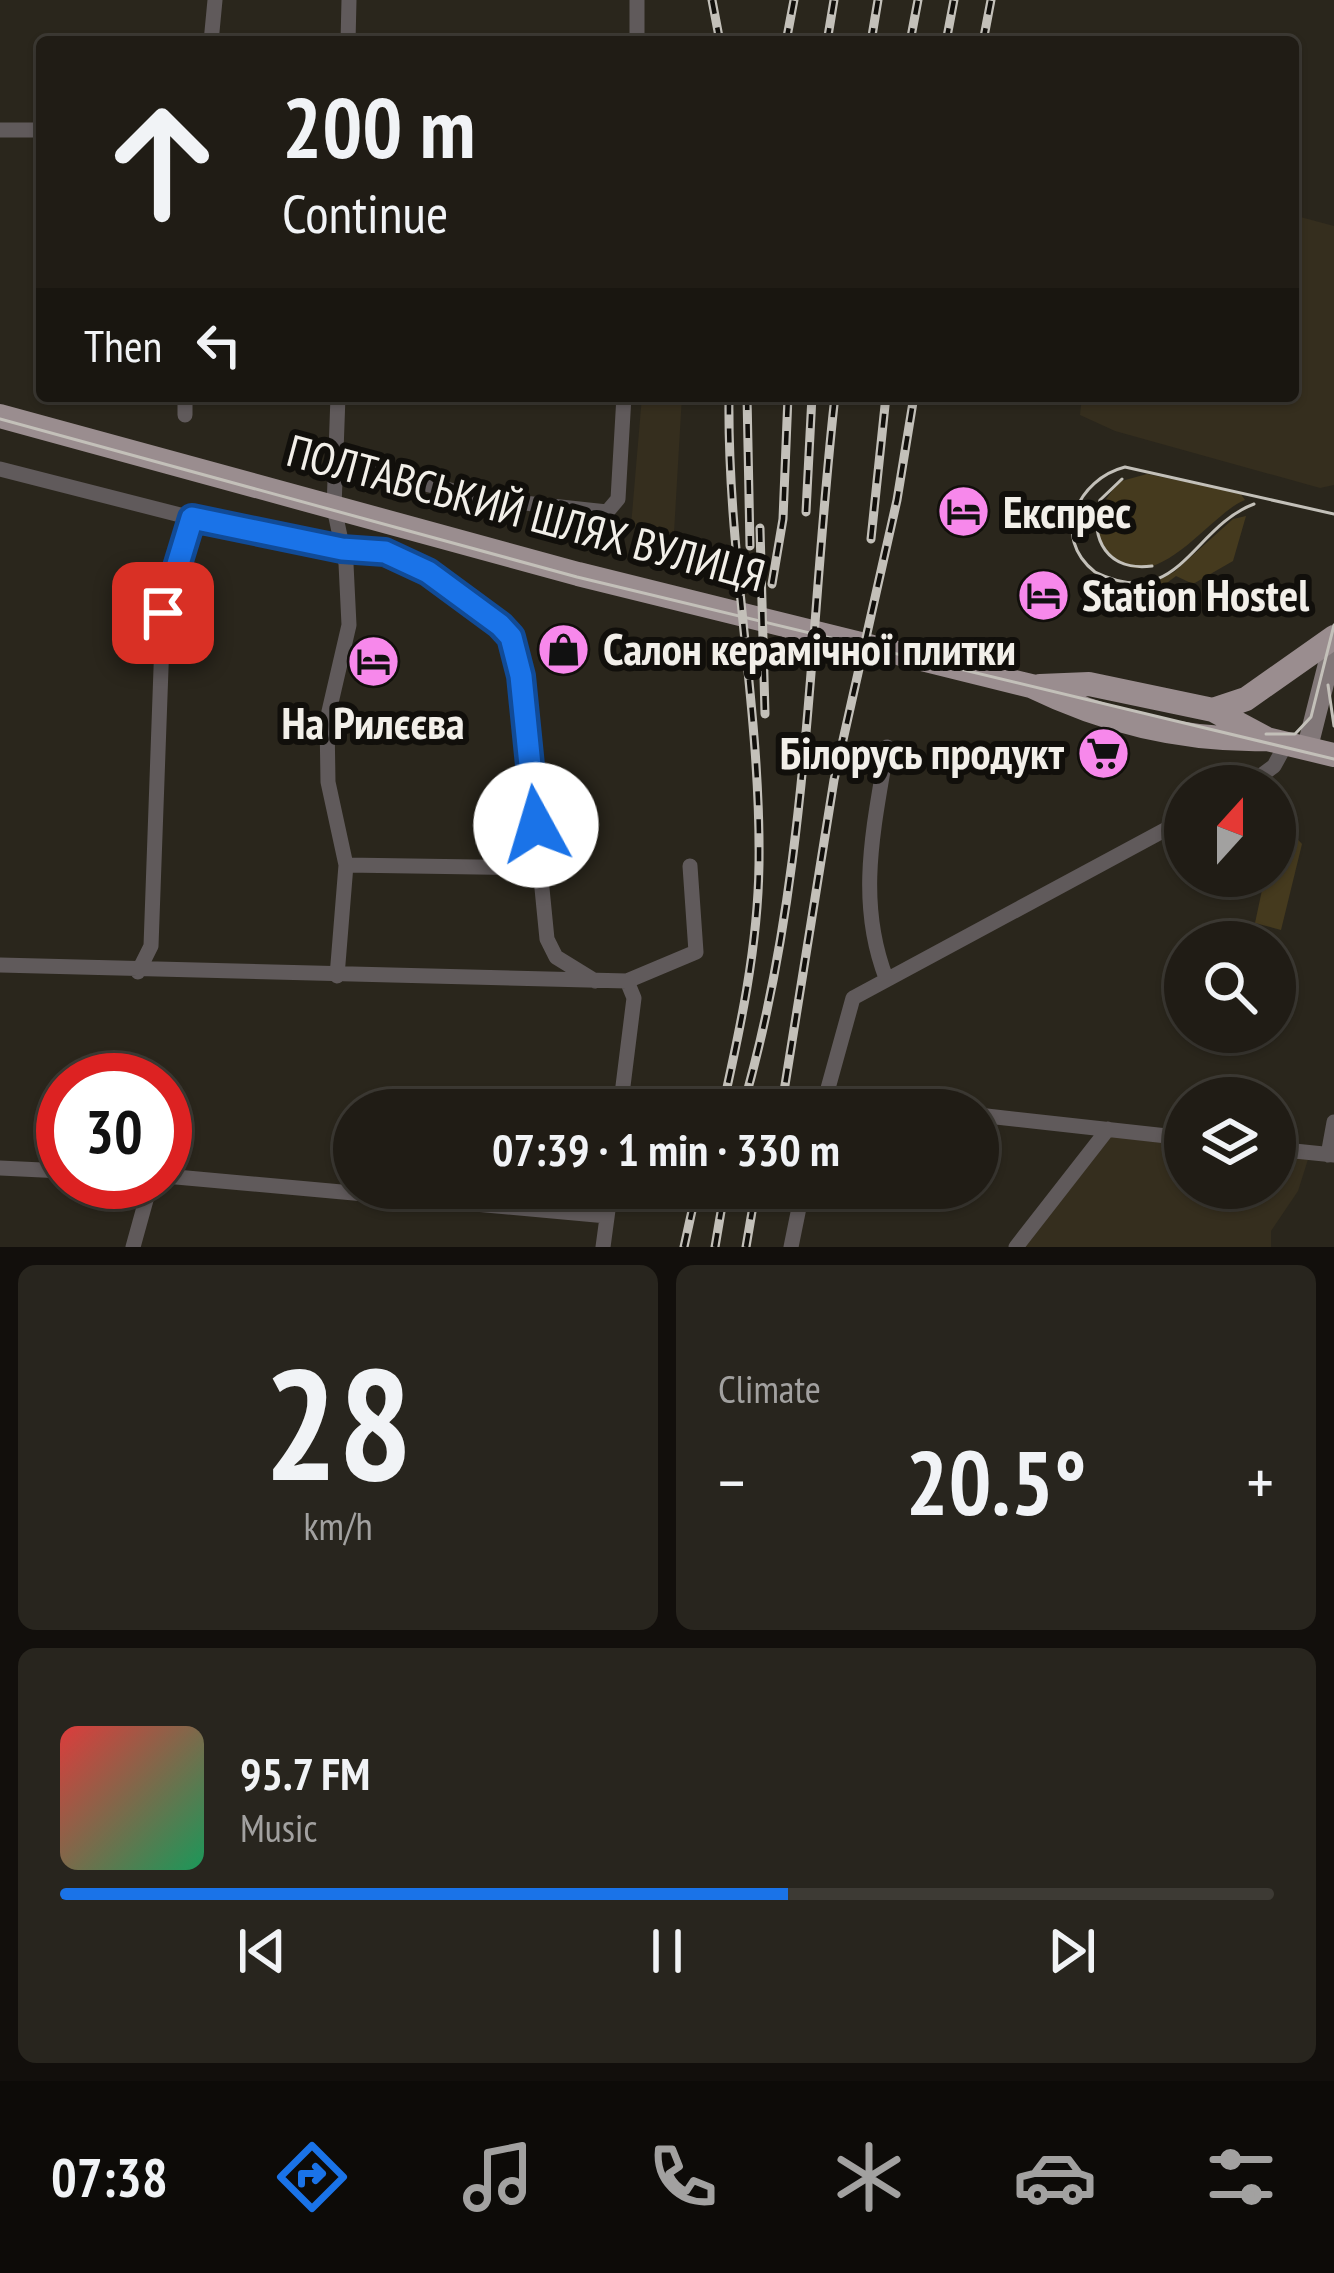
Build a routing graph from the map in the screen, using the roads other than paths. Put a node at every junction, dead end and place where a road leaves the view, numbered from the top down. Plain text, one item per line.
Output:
1 (215, 0) edge
2 (349, 0) edge
3 (637, 0) edge
4 (212, 36) edge
5 (348, 36) edge
6 (637, 36) edge
7 (0, 130) edge
8 (36, 130) edge
9 (185, 402) edge
10 (338, 402) edge
11 (624, 402) edge
12 (185, 415) dead end
13 (0, 416) edge
14 (337, 463) junction
15 (0, 469) edge
16 (334, 506) junction
17 (192, 518) junction
18 (342, 549) junction
19 (1334, 639) edge
20 (1031, 686) junction
21 (1214, 710) junction
22 (1287, 744) junction
23 (887, 747) dead end
24 (1334, 755) edge
25 (1275, 765) edge
26 (1164, 830) edge
27 (346, 865) junction
28 (690, 866) dead end
29 (540, 868) junction
30 (0, 965) edge
31 (138, 972) junction
32 (337, 976) junction
33 (886, 978) junction
34 (595, 981) junction
35 (627, 981) junction
36 (623, 1089) edge
37 (828, 1089) edge
38 (999, 1116) edge
39 (1334, 1122) edge
40 (1108, 1129) junction
41 (1164, 1136) edge
42 (1296, 1151) edge
43 (1331, 1155) edge
44 (0, 1168) edge
45 (36, 1170) edge
46 (192, 1178) edge
47 (144, 1209) edge
48 (608, 1209) edge
49 (798, 1209) edge
50 (607, 1216) junction
51 (133, 1247) edge
52 (603, 1247) edge
53 (791, 1247) edge
54 (1016, 1247) edge

1 - 4 street
2 - 5 street
3 - 6 street
7 - 8 street
9 - 12 street
10 - 14 street
11 - 14 street
13 - 16 main road, ПОЛТАВСЬКИЙ ШЛЯХ ВУЛИЦЯ
14 - 16 street
15 - 17 street
16 - 18 street
16 - 20 main road, ПОЛТАВСЬКИЙ ШЛЯХ ВУЛИЦЯ
17 - 18 street
17 - 31 street
18 - 27 street
18 - 29 street
19 - 21 main road
19 - 22 main road
20 - 21 main road, ПОЛТАВСЬКИЙ ШЛЯХ ВУЛИЦЯ
20 - 22 main road, ПОЛТАВСЬКИЙ ШЛЯХ ВУЛИЦЯ
21 - 22 main road, ПОЛТАВСЬКИЙ ШЛЯХ ВУЛИЦЯ
22 - 24 main road, ПОЛТАВСЬКИЙ ШЛЯХ ВУЛИЦЯ
22 - 25 street
23 - 33 street
26 - 33 street
27 - 29 street
27 - 32 street
28 - 35 street
29 - 34 street
30 - 31 street
31 - 32 street
32 - 34 street
33 - 37 street
34 - 35 street
35 - 36 street
38 - 40 street
39 - 43 street
40 - 41 street
40 - 54 street
42 - 43 street
44 - 45 street
46 - 50 street
47 - 51 street
48 - 50 street
49 - 53 street
50 - 52 street

